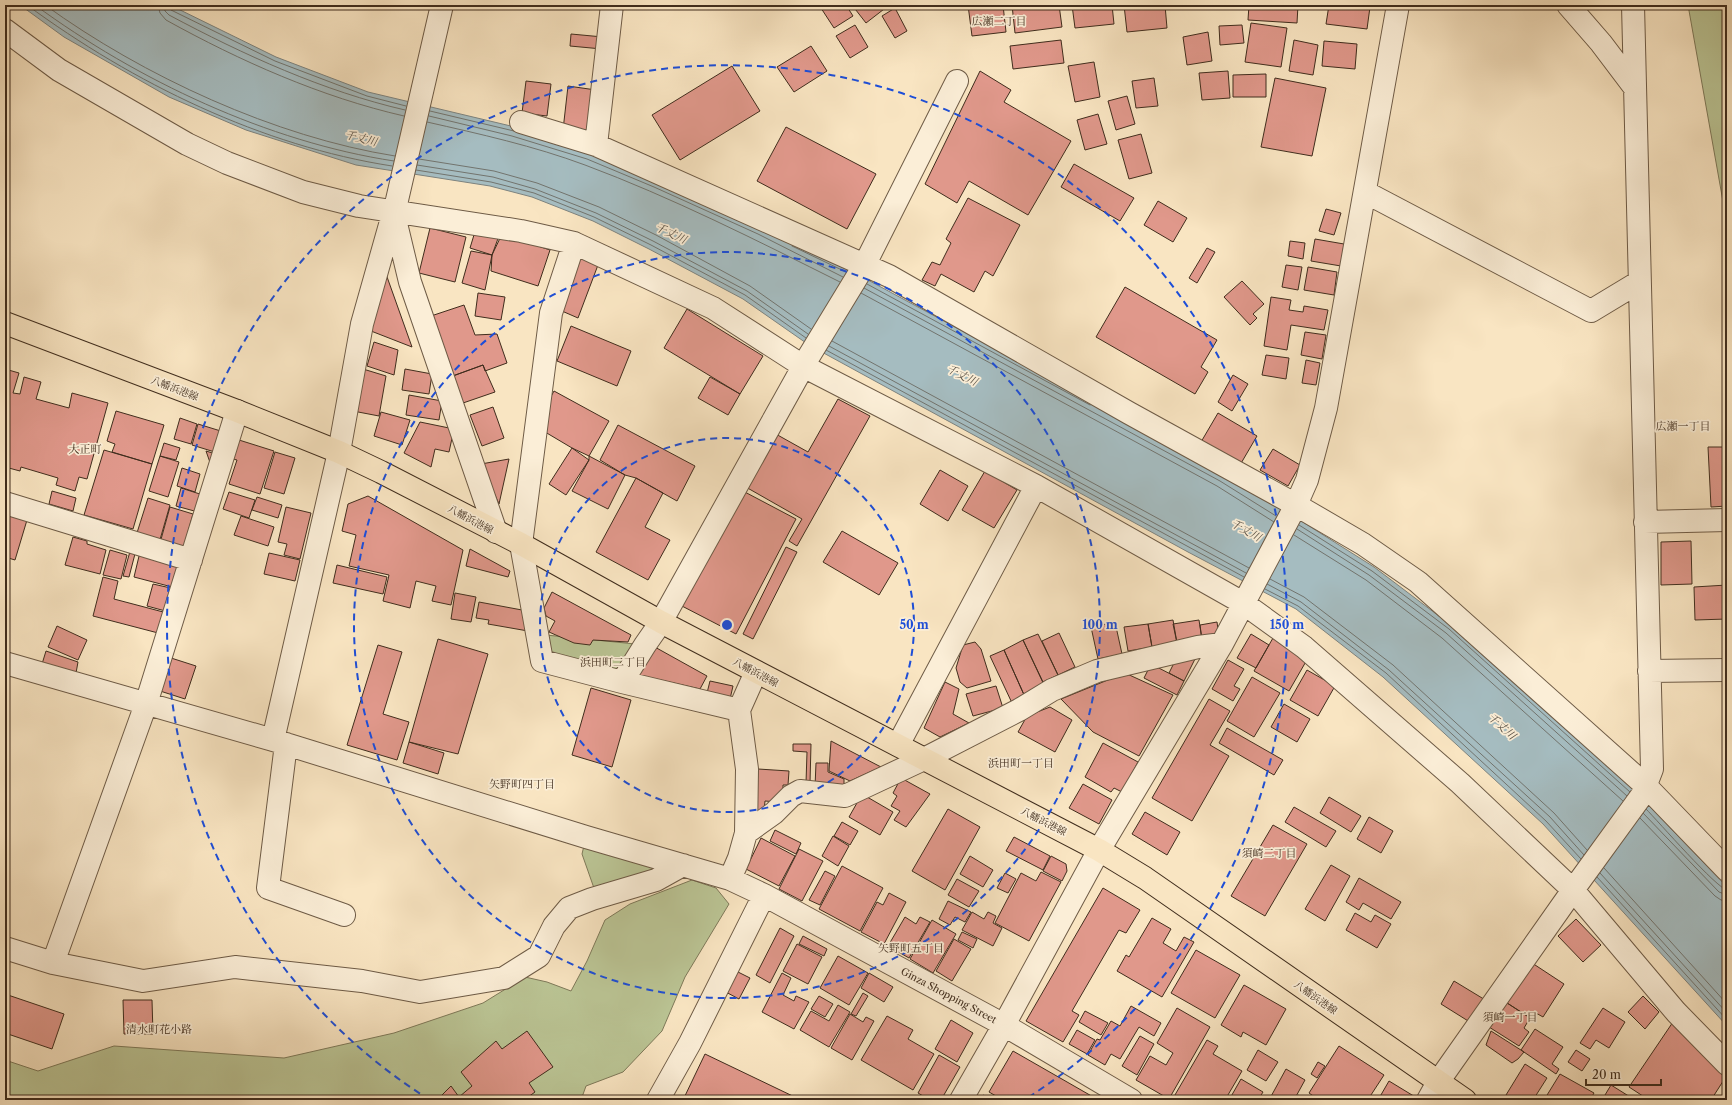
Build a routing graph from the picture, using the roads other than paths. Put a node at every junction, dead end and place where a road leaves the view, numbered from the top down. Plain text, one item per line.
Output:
1 (442, 5) edge
2 (608, 5) edge
3 (1398, 5) edge
4 (1568, 5) edge
5 (1633, 5) edge
6 (5, 30) edge
7 (957, 81) dead end
8 (1635, 88) junction
9 (521, 122) dead end
10 (596, 145) junction
11 (1365, 192) junction
12 (395, 206) junction
13 (574, 243) junction
14 (863, 266) junction
15 (1639, 282) junction
16 (5, 323) edge
17 (806, 361) junction
18 (237, 412) junction
19 (339, 452) junction
20 (1036, 486) junction
21 (5, 503) edge
22 (1293, 510) junction
23 (1727, 520) edge
24 (1645, 522) junction
25 (496, 532) junction
26 (521, 544) junction
27 (191, 560) junction
28 (1247, 598) junction
29 (661, 622) junction
30 (1222, 644) junction
31 (5, 662) edge
32 (1727, 670) edge
33 (1649, 671) junction
34 (756, 672) junction
35 (622, 682) junction
36 (146, 704) junction
37 (739, 710) junction
38 (279, 742) junction
39 (898, 745) junction
40 (924, 759) junction
41 (1644, 790) junction
42 (746, 832) junction
43 (1099, 850) junction
44 (683, 866) junction
45 (1727, 870) edge
46 (730, 879) junction
47 (1575, 887) junction
48 (764, 895) junction
49 (344, 915) dead end
50 (5, 948) edge
51 (53, 963) junction
52 (1004, 1025) junction
53 (1727, 1064) edge
54 (1433, 1091) edge
55 (658, 1100) edge
56 (961, 1100) edge
57 (1131, 1100) edge
58 (1465, 1100) edge

1 - 12 street
2 - 10 street
3 - 11 street
4 - 8 street
5 - 8 street
6 - 12 street
7 - 14 street
8 - 15 street
9 - 10 street
10 - 14 street
11 - 15 street
11 - 22 street
12 - 13 street
12 - 19 street
12 - 25 street
13 - 17 street
13 - 26 street
14 - 17 street
14 - 22 street
15 - 24 street
16 - 18 main road, 八幡浜港線
17 - 20 street
17 - 29 street
18 - 19 main road, 八幡浜港線
18 - 27 street
19 - 25 main road, 八幡浜港線
19 - 38 street
20 - 28 street
20 - 39 street
21 - 27 street
22 - 28 street
22 - 41 street
23 - 24 street
24 - 33 street
25 - 26 main road, 八幡浜港線
26 - 29 main road, 八幡浜港線
26 - 35 street
27 - 36 street
28 - 30 street
28 - 47 street
29 - 34 main road, 八幡浜港線
29 - 35 street
30 - 40 street
30 - 43 street
31 - 36 street, Ginza Shopping Street
32 - 33 street
33 - 41 street
34 - 37 street
34 - 39 main road, 八幡浜港線
35 - 37 street
36 - 38 street, Ginza Shopping Street
36 - 51 street
37 - 42 street
38 - 44 street, Ginza Shopping Street
38 - 49 street
39 - 40 main road, 八幡浜港線
40 - 42 street
40 - 43 main road, 八幡浜港線
41 - 45 street
41 - 47 street
42 - 46 street
43 - 52 street
43 - 54 main road, 八幡浜港線
44 - 46 street, Ginza Shopping Street
44 - 51 street
46 - 48 street, Ginza Shopping Street
47 - 53 street
47 - 54 street
48 - 52 street, Ginza Shopping Street
48 - 55 street
50 - 51 street
52 - 56 street
52 - 57 street, Ginza Shopping Street
54 - 58 main road, 八幡浜港線

